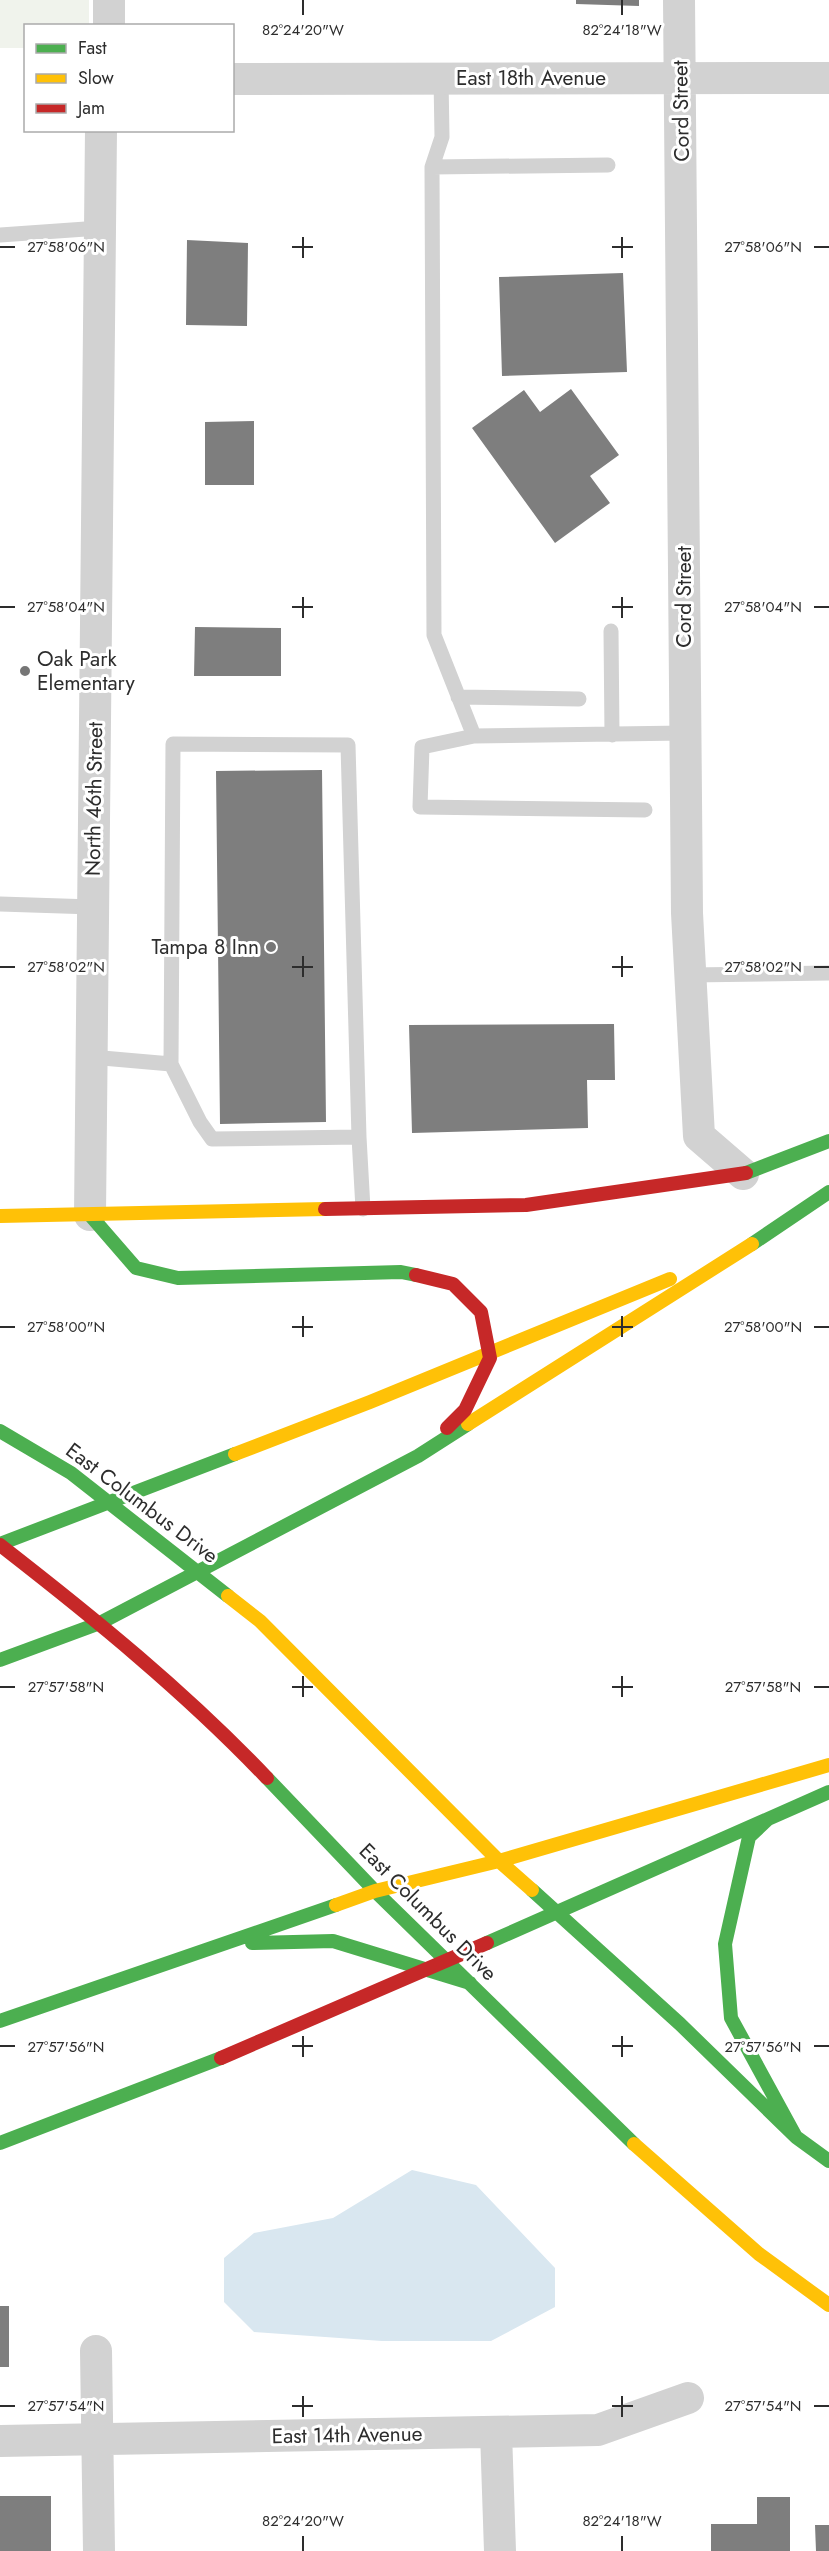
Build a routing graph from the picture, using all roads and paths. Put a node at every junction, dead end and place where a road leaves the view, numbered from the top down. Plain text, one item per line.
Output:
1 (109, 0) edge
2 (679, 0) edge
3 (109, 24) edge
4 (441, 78) junction
5 (680, 78) junction
6 (829, 78) edge
7 (234, 79) edge
8 (101, 132) edge
9 (608, 165) dead end
10 (432, 167) junction
11 (100, 228) junction
12 (0, 235) edge
13 (611, 631) dead end
14 (458, 697) junction
15 (579, 699) dead end
16 (686, 733) junction
17 (612, 735) junction
18 (474, 736) junction
19 (645, 810) dead end
20 (0, 904) edge
21 (93, 907) junction
22 (829, 973) edge
23 (690, 975) junction
24 (92, 1057) junction
25 (171, 1064) junction
26 (359, 1137) junction
27 (829, 1141) edge
28 (743, 1174) junction
29 (829, 1192) edge
30 (829, 1204) edge
31 (363, 1209) junction
32 (90, 1215) junction
33 (0, 1216) edge
34 (0, 1431) edge
35 (418, 1456) junction
36 (0, 1544) edge
37 (200, 1572) junction
38 (100, 1623) junction
39 (0, 1660) edge
40 (828, 1766) edge
41 (829, 1792) edge
42 (499, 1861) junction
43 (375, 1891) junction
44 (217, 1944) junction
45 (470, 1983) junction
46 (0, 2021) edge
47 (796, 2137) junction
48 (0, 2144) edge
49 (829, 2161) edge
50 (829, 2305) edge
51 (96, 2351) dead end
52 (688, 2398) dead end
53 (496, 2432) junction
54 (98, 2439) junction
55 (0, 2441) edge
56 (99, 2551) edge
57 (500, 2551) edge

1 - 3 street
2 - 5 street, Cord Street
4 - 5 street, East 18th Avenue
4 - 7 street, East 18th Avenue
4 - 10 lane
5 - 6 street, East 18th Avenue
5 - 16 street, Cord Street
8 - 11 street, North 46th Street
9 - 10 lane
10 - 14 lane
11 - 12 lane
11 - 21 street, North 46th Street
13 - 17 lane
14 - 15 lane
14 - 18 lane
16 - 17 lane
16 - 23 street, Cord Street
17 - 18 lane
18 - 19 lane
20 - 21 lane
21 - 24 street, North 46th Street
22 - 23 lane
23 - 28 street, Cord Street
24 - 25 lane
24 - 32 street, North 46th Street
25 - 26 lane
25 - 26 lane
26 - 31 lane
27 - 28 main road
28 - 31 main road
29 - 35 main road
30 - 36 main road
31 - 32 main road
32 - 33 main road
32 - 35 main road
34 - 37 main road, East Columbus Drive
35 - 37 main road
36 - 38 main road, East Columbus Drive
37 - 38 main road
37 - 42 main road, East Columbus Drive
38 - 39 main road
38 - 43 main road, East Columbus Drive
40 - 42 main road
40 - 47 main road
41 - 48 main road
42 - 43 main road
42 - 47 main road, East Columbus Drive
43 - 44 main road
43 - 45 main road, East Columbus Drive
44 - 45 main road
44 - 46 main road
45 - 50 main road, East Columbus Drive
47 - 49 main road, East Columbus Drive
51 - 54 street
52 - 53 street, East 14th Avenue
53 - 54 street, East 14th Avenue
53 - 57 street
54 - 55 street, East 14th Avenue
54 - 56 street

